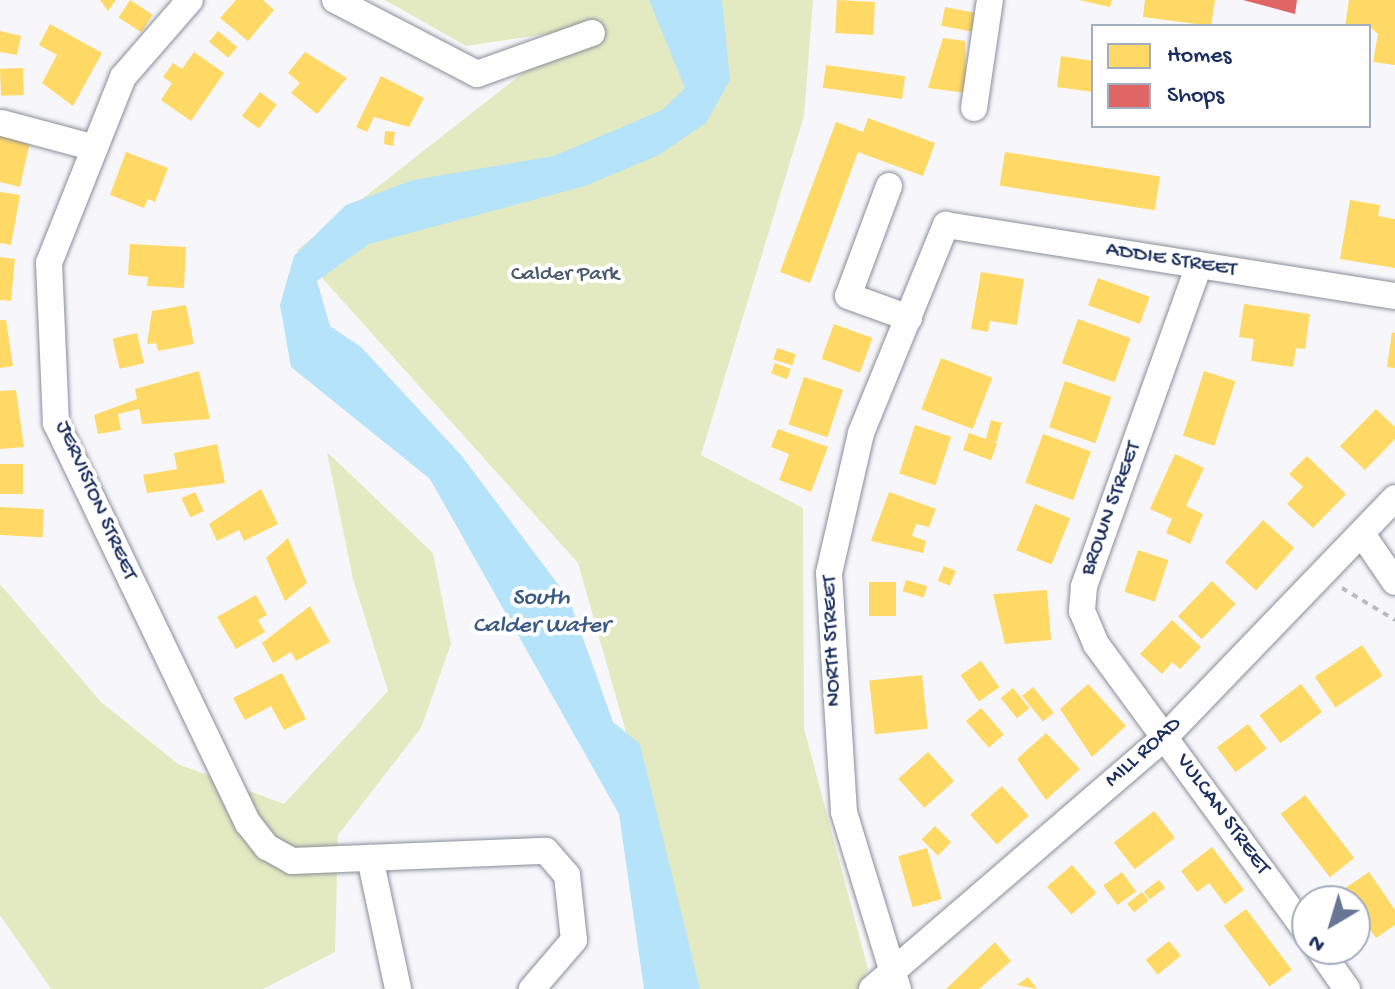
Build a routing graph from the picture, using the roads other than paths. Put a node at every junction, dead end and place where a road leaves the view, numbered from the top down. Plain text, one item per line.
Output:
1 (190, 0) edge
2 (335, 0) edge
3 (990, 0) edge
4 (592, 33) dead end
5 (974, 108) dead end
6 (2, 123) edge
7 (95, 148) junction
8 (889, 186) dead end
9 (946, 225) joint
10 (1199, 265) junction
11 (1395, 296) edge
12 (909, 318) junction
13 (1395, 498) edge
14 (1362, 534) junction
15 (1395, 582) edge
16 (1166, 736) junction
17 (370, 858) junction
18 (1291, 910) edge
19 (1330, 965) edge
20 (884, 984) edge
21 (398, 989) edge
22 (532, 989) edge
23 (1347, 989) edge

1 - 7 street, JERVISTON STREET
2 - 4 street
3 - 5 street
6 - 7 street
7 - 17 street, JERVISTON STREET
8 - 12 street
9 - 10 street, ADDIE STREET
9 - 12 street, NORTH STREET
10 - 11 street, ADDIE STREET
10 - 16 street, BROWN STREET
12 - 20 street, NORTH STREET
13 - 14 street, MILL ROAD
14 - 15 street
14 - 16 street, MILL ROAD
16 - 18 street, VULCAN STREET
16 - 20 street, MILL ROAD
17 - 21 street
17 - 22 street
19 - 23 street

